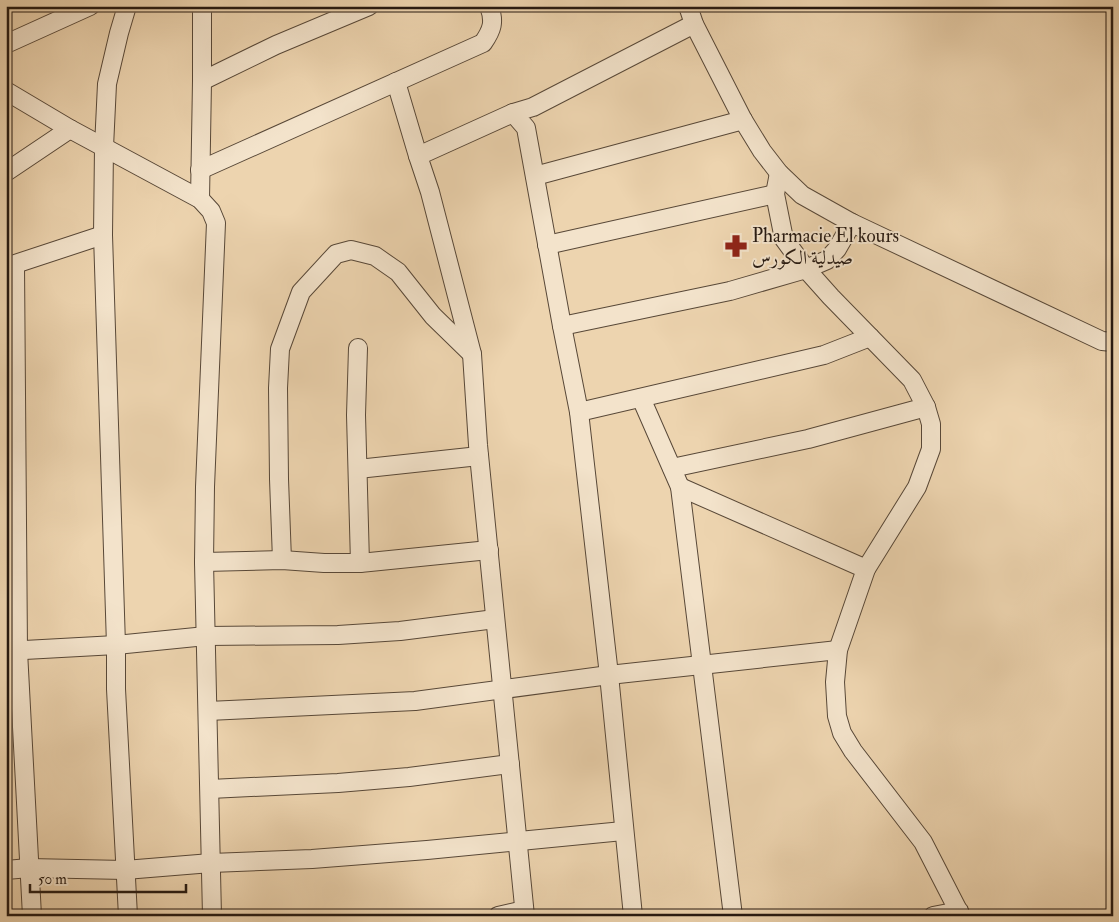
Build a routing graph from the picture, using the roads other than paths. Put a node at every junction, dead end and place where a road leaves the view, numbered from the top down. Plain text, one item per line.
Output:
1 (90, 6) edge
2 (127, 6) edge
3 (202, 6) edge
4 (369, 6) edge
5 (489, 6) edge
6 (688, 6) edge
7 (694, 24) junction
8 (6, 44) edge
9 (202, 81) junction
10 (396, 82) junction
11 (6, 91) edge
12 (513, 113) junction
13 (743, 120) junction
14 (70, 129) junction
15 (104, 147) junction
16 (418, 156) junction
17 (200, 170) junction
18 (6, 172) edge
19 (779, 173) junction
20 (534, 176) junction
21 (775, 194) junction
22 (200, 199) junction
23 (852, 223) junction
24 (103, 234) junction
25 (547, 245) junction
26 (11, 266) edge
27 (806, 269) junction
28 (562, 326) junction
29 (870, 337) junction
30 (1113, 342) edge
31 (358, 348) dead end
32 (472, 354) junction
33 (641, 398) junction
34 (926, 407) junction
35 (579, 412) junction
36 (479, 456) junction
37 (672, 468) junction
38 (358, 469) junction
39 (680, 487) junction
40 (489, 550) junction
41 (282, 560) junction
42 (204, 562) junction
43 (360, 563) junction
44 (866, 569) junction
45 (495, 619) junction
46 (206, 636) junction
47 (116, 645) junction
48 (838, 650) junction
49 (12, 651) edge
50 (702, 666) junction
51 (609, 675) junction
52 (502, 689) junction
53 (208, 711) junction
54 (510, 764) junction
55 (210, 789) junction
56 (623, 831) junction
57 (517, 841) junction
58 (211, 863) junction
59 (29, 868) junction
60 (6, 870) edge
61 (125, 870) junction
62 (524, 913) edge
63 (960, 913) edge
64 (32, 916) edge
65 (128, 916) edge
66 (212, 916) edge
67 (498, 916) edge
68 (633, 916) edge
69 (733, 916) edge
70 (933, 916) edge

1 - 8 street
2 - 15 street
3 - 9 street
4 - 9 street
5 - 10 street
6 - 7 street
7 - 12 street
7 - 13 street
9 - 17 street
10 - 16 street
10 - 17 street
11 - 14 street
12 - 16 street
12 - 20 street
13 - 19 street
13 - 20 street
14 - 15 street
14 - 18 street
15 - 22 street
15 - 24 street
16 - 32 street
17 - 22 street
19 - 21 street
19 - 23 street
20 - 25 street
21 - 25 street
21 - 27 street
22 - 42 street
23 - 27 street
23 - 30 street
24 - 26 street
24 - 47 street
25 - 28 street
26 - 49 street
27 - 28 street
27 - 29 street
28 - 35 street
29 - 33 street
29 - 34 street
31 - 38 street
32 - 36 street
32 - 41 street
33 - 35 street
33 - 37 street
34 - 37 street
34 - 44 street
35 - 51 street
36 - 38 street
36 - 40 street
37 - 39 street
38 - 43 street
39 - 44 street
39 - 50 street
40 - 43 street
40 - 45 street
41 - 42 street
41 - 43 street
42 - 46 street
44 - 48 street
45 - 46 street
45 - 52 street
46 - 47 street
46 - 53 street
47 - 49 street
47 - 61 street
48 - 50 street
48 - 63 street
49 - 59 street
50 - 51 street
50 - 69 street
51 - 52 street
51 - 56 street
52 - 53 street
52 - 54 street
53 - 55 street
54 - 55 street
54 - 57 street
55 - 58 street
56 - 57 street
56 - 68 street
57 - 58 street
57 - 62 street
58 - 61 street
58 - 66 street
59 - 60 street
59 - 61 street
59 - 64 street
61 - 65 street
62 - 67 street
63 - 70 street

